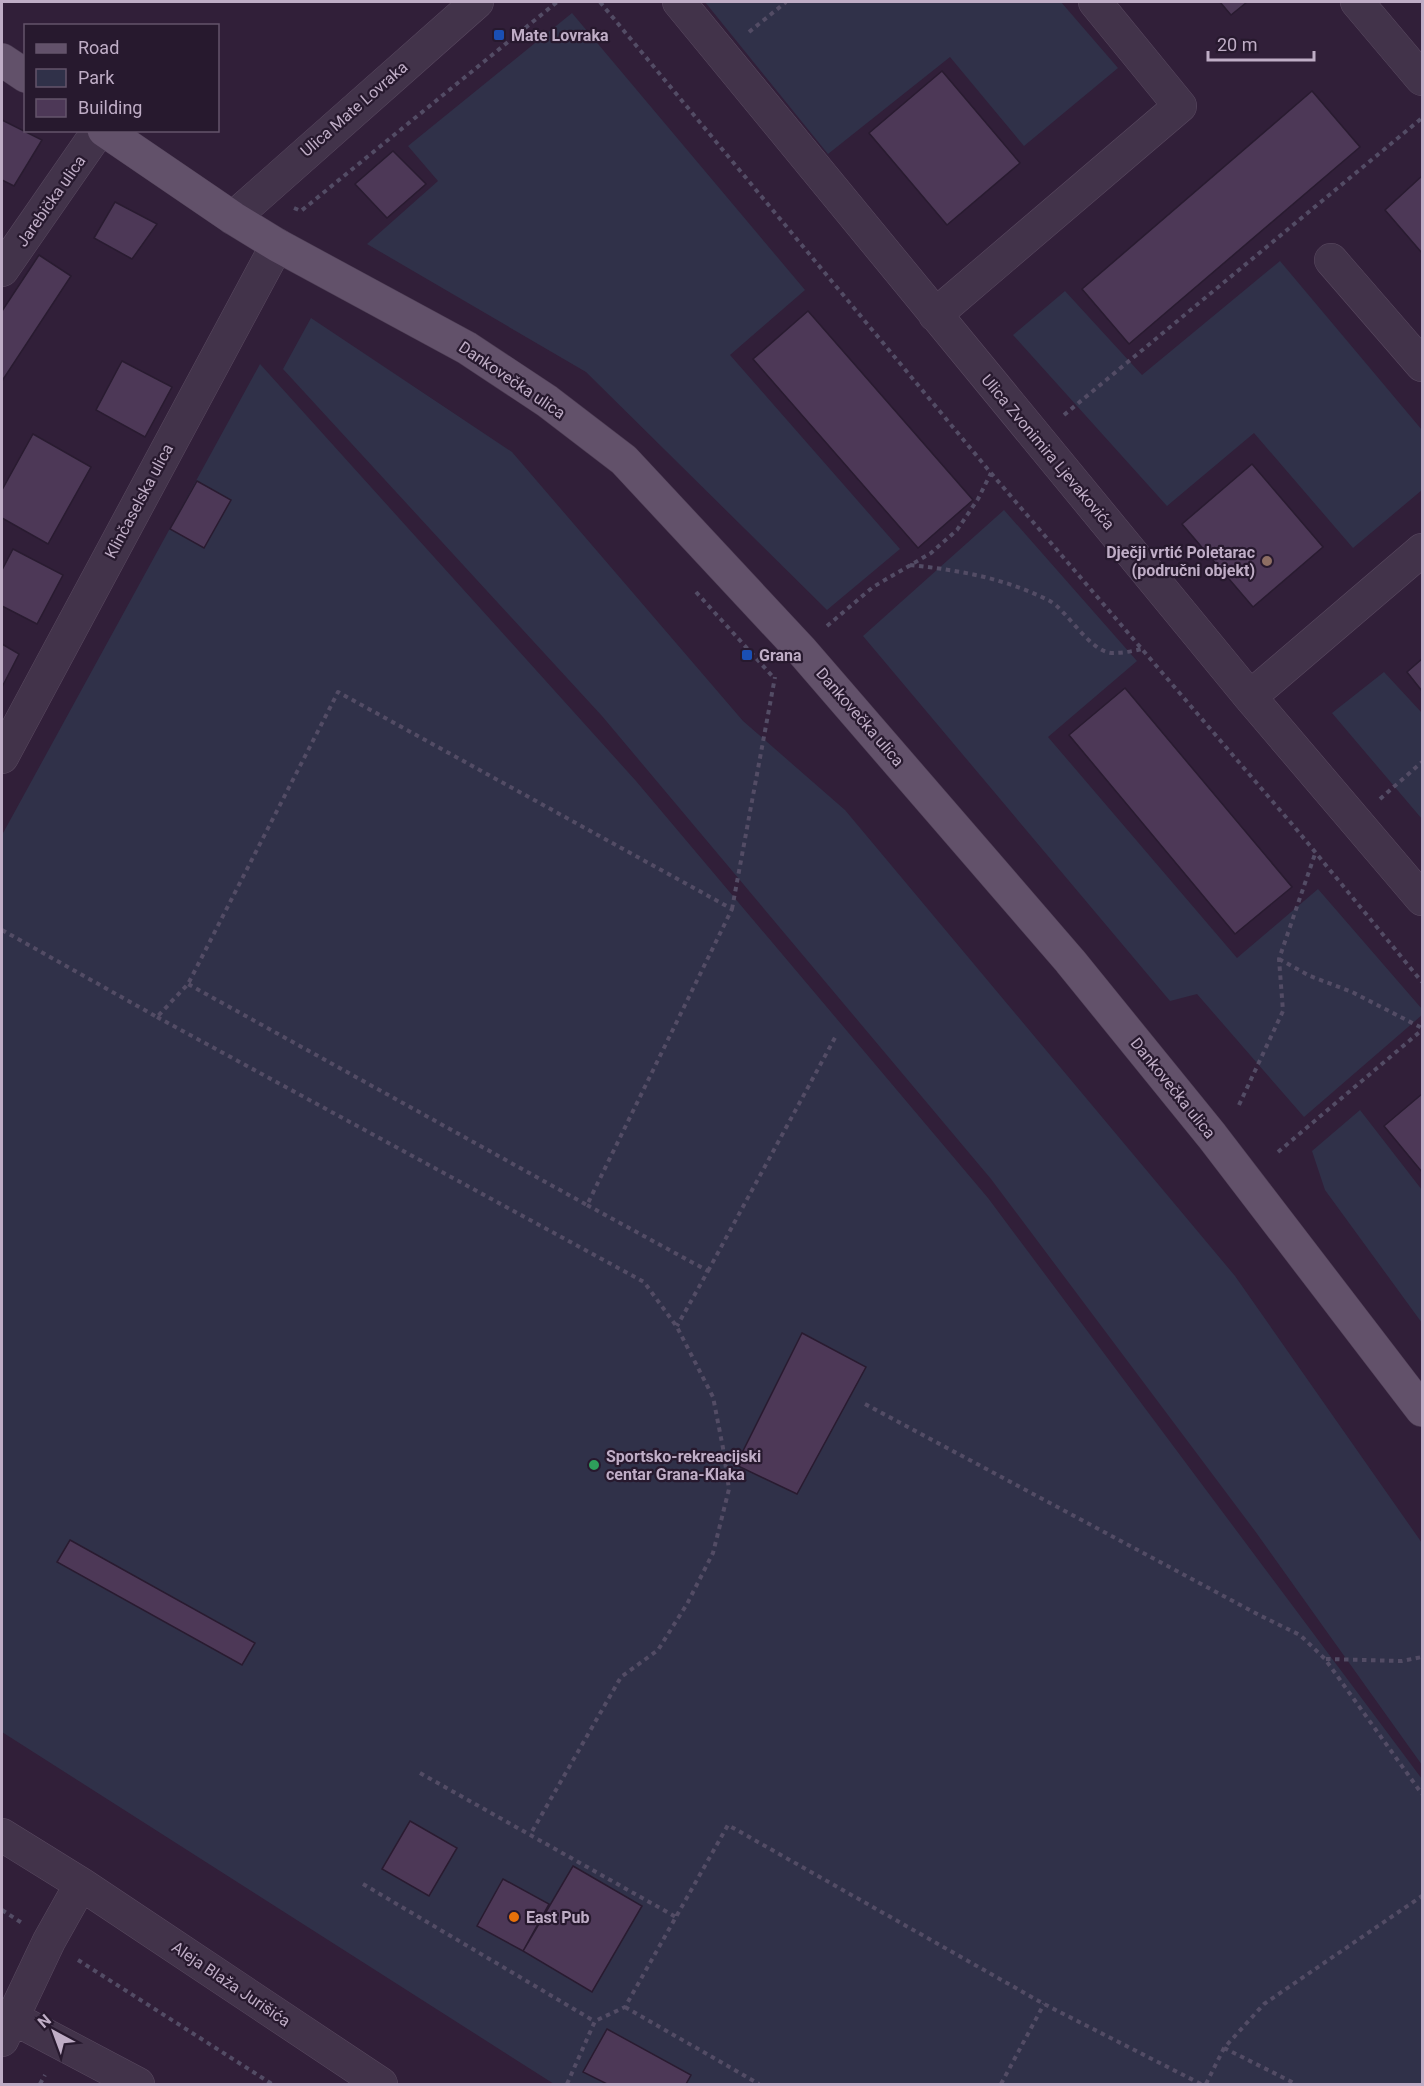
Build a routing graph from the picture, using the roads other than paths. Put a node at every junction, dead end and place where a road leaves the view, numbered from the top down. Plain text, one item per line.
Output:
1 (477, 2) edge
2 (679, 2) edge
3 (1095, 2) edge
4 (1357, 2) edge
5 (2, 60) edge
6 (24, 75) edge
7 (1422, 79) edge
8 (101, 132) edge
9 (105, 132) edge
10 (233, 218) junction
11 (277, 244) junction
12 (1332, 260) dead end
13 (2, 270) edge
14 (935, 315) junction
15 (1422, 365) edge
16 (1422, 550) edge
17 (1250, 697) junction
18 (2, 757) edge
19 (1422, 898) edge
20 (1422, 1410) edge
21 (2, 1834) edge
22 (81, 1884) junction
23 (7, 2029) edge
24 (138, 2085) edge
25 (381, 2085) edge

1 - 10 street, Ulica Mate Lovraka
2 - 14 street, Ulica Zvonimira Ljevakovića
3 - 14 street
4 - 7 street
5 - 6 main road
8 - 13 street, Jarebička ulica
9 - 10 main road, Dankovečka ulica
10 - 11 main road, Dankovečka ulica
11 - 18 street, Klinčaselska ulica
11 - 20 main road, Dankovečka ulica
12 - 15 street
14 - 17 street, Ulica Zvonimira Ljevakovića
16 - 17 street
17 - 19 street, Ulica Zvonimira Ljevakovića
21 - 22 street, Aleja Blaža Jurišića
22 - 23 street
22 - 25 street, Aleja Blaža Jurišića
23 - 24 street

